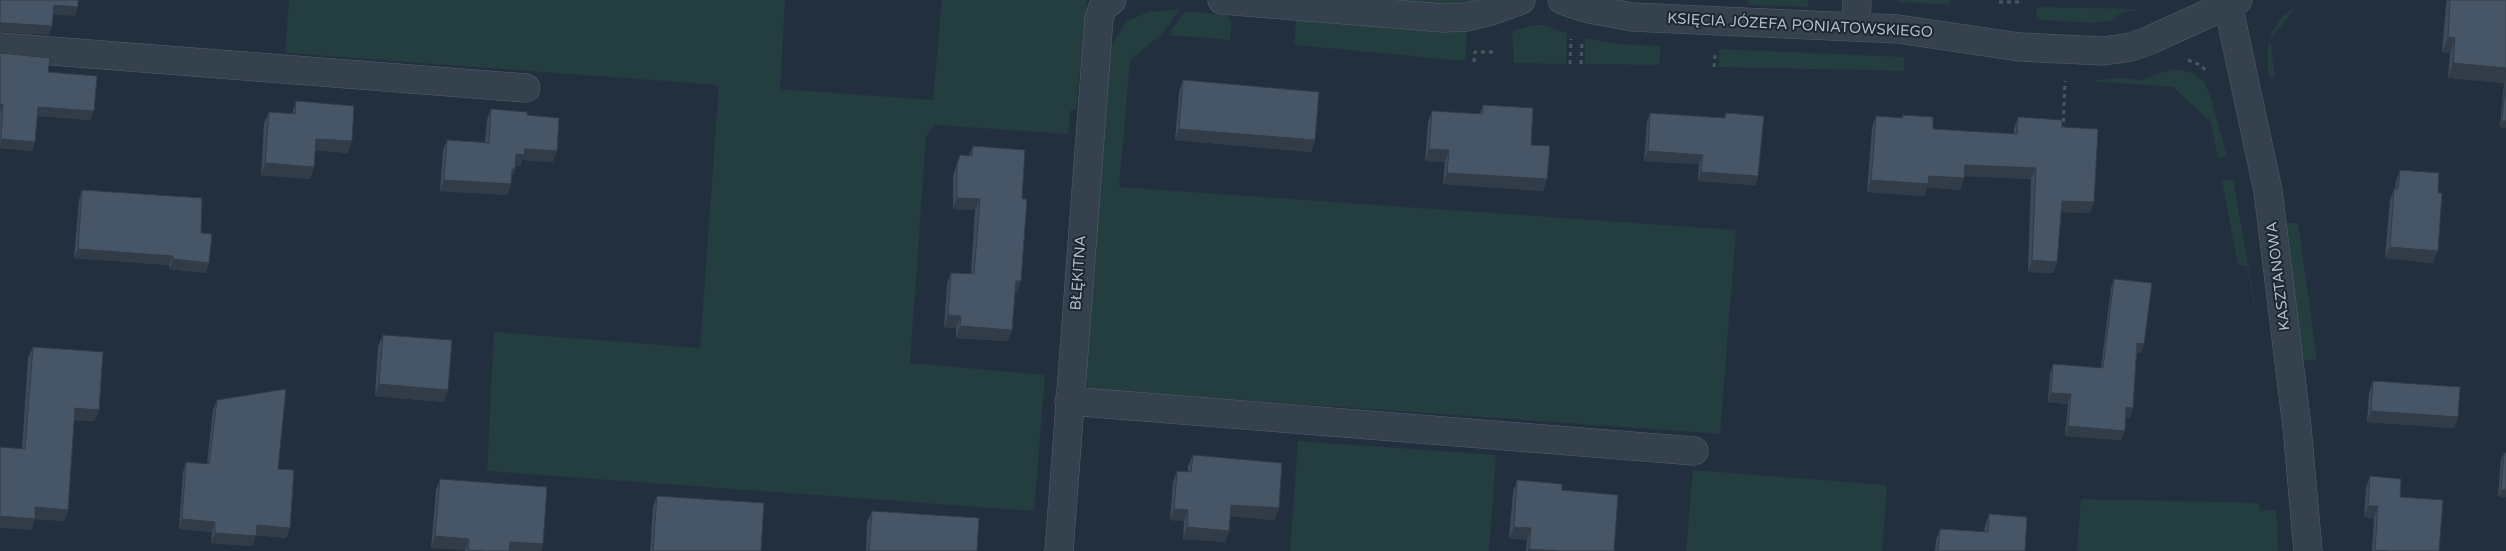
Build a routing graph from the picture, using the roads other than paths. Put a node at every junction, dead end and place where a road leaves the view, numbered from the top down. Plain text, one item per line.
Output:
1 (1112, 0) edge
2 (1222, 0) edge
3 (1521, 0) edge
4 (1562, 0) edge
5 (2231, 2) edge
6 (1857, 13) edge
7 (0, 47) edge
8 (526, 88) dead end
9 (1069, 401) junction
10 (1694, 451) dead end
11 (1059, 551) edge
12 (2308, 551) edge

1 - 9 street, BŁĘKITNA
2 - 3 street
4 - 6 street, KSIĘCIA JÓZEFA PONIATOWSKIEGO
5 - 6 street, KSIĘCIA JÓZEFA PONIATOWSKIEGO
5 - 12 street, KASZTANOWA
7 - 8 street
9 - 10 street
9 - 11 street, BŁĘKITNA

